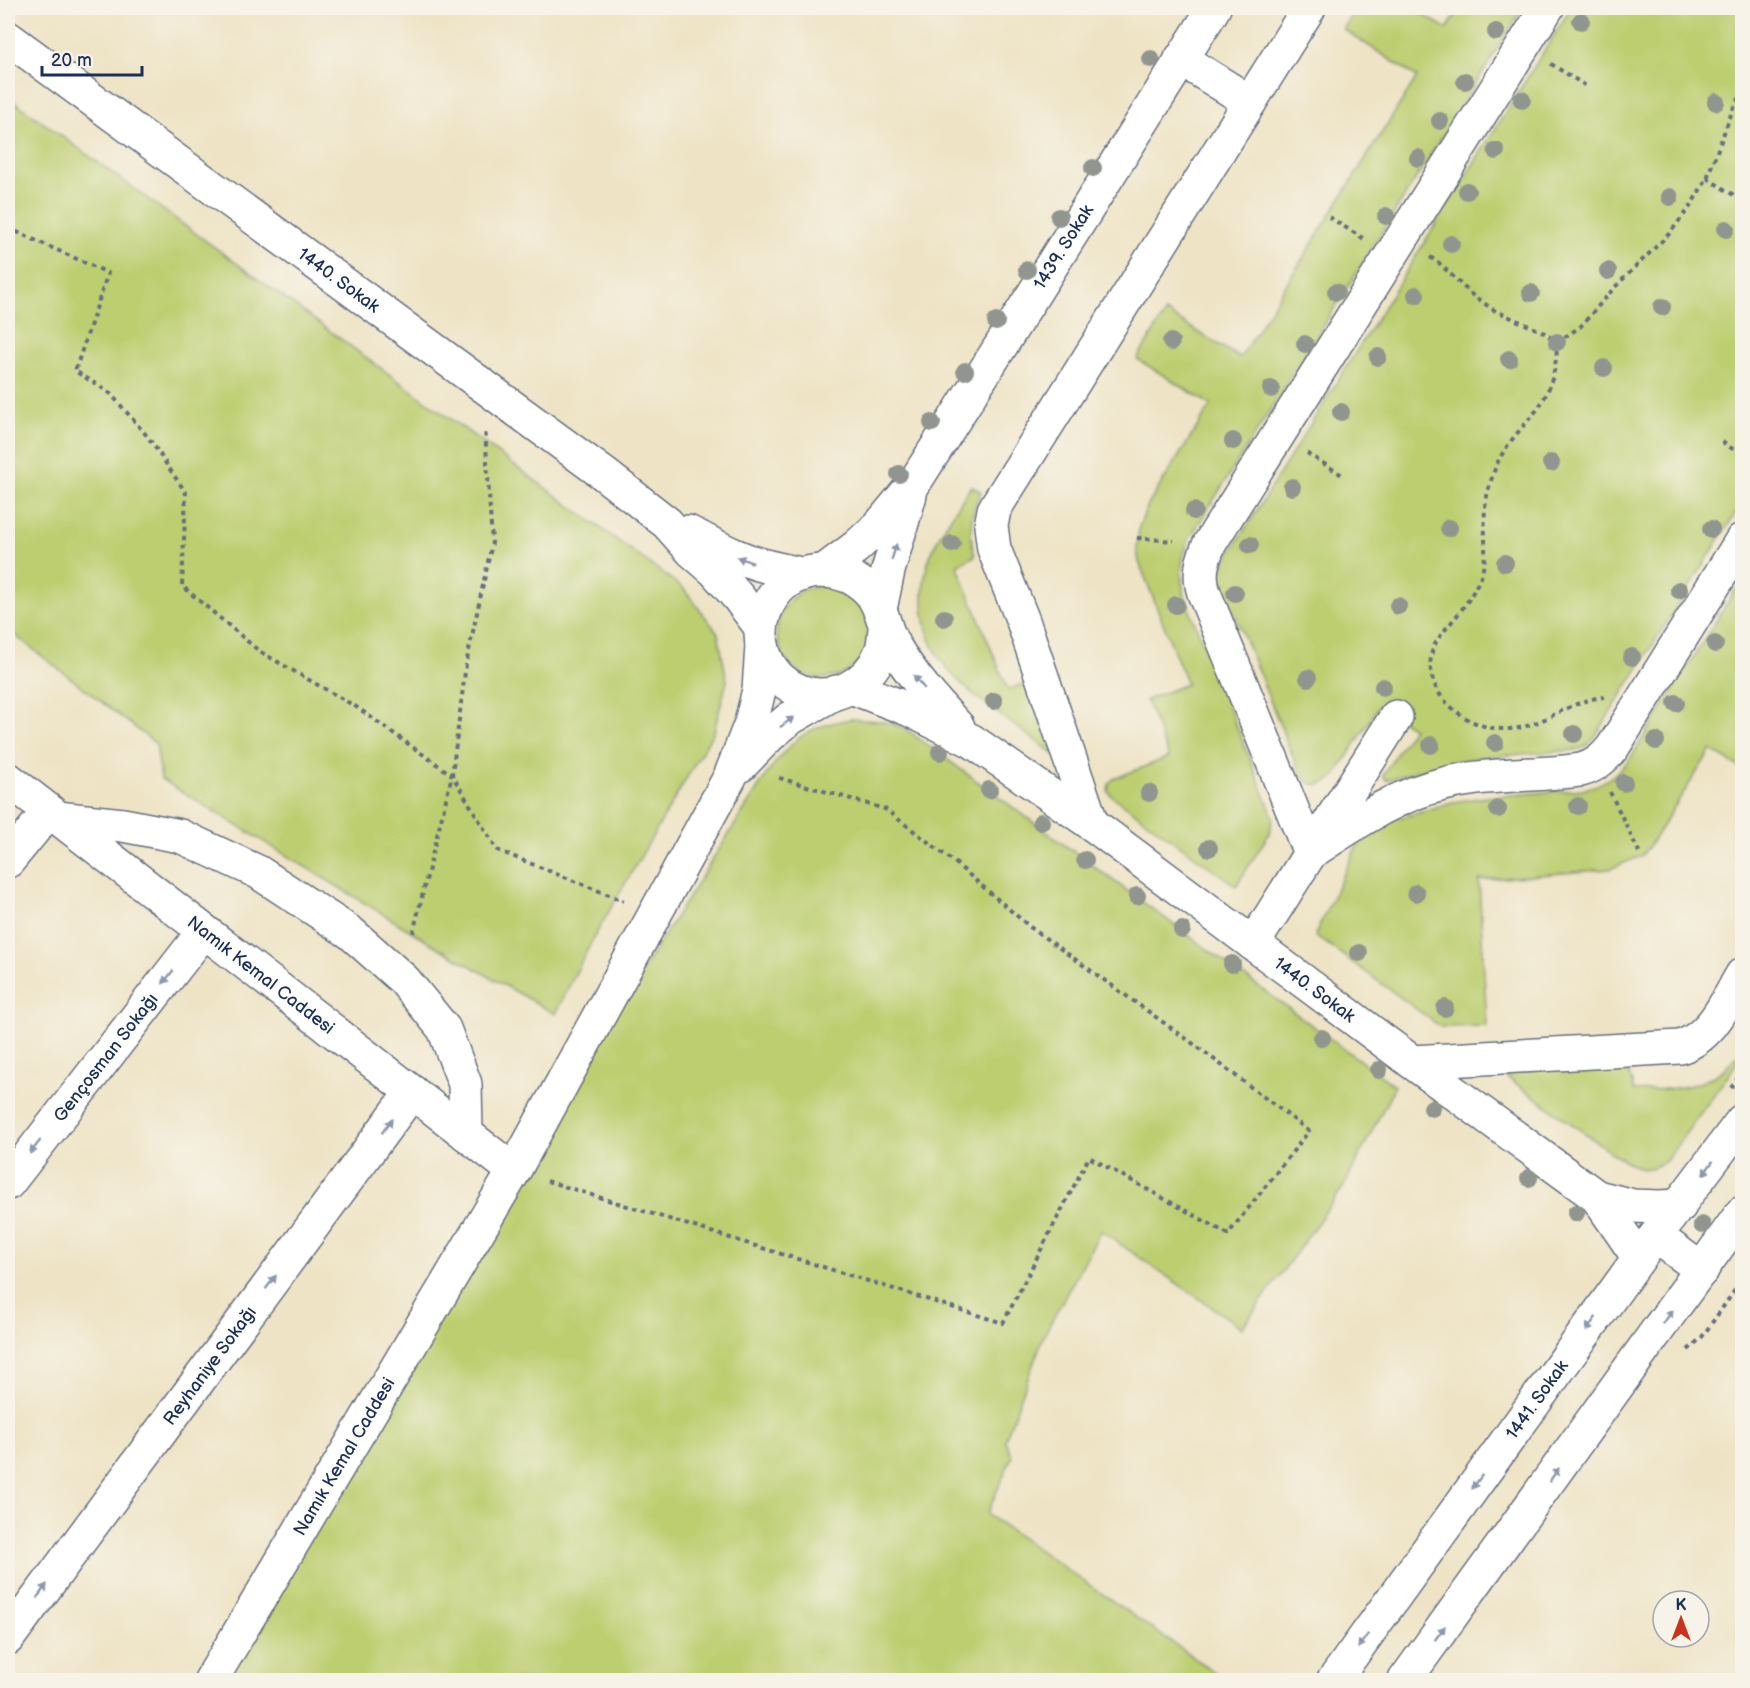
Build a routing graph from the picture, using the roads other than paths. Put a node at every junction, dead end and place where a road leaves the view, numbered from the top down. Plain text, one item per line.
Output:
1 (1214, 8) edge
2 (1309, 8) edge
3 (1547, 8) edge
4 (8, 38) edge
5 (1181, 60) junction
6 (1250, 102) junction
7 (914, 485) junction
8 (667, 523) junction
9 (1743, 540) edge
10 (813, 573) junction
11 (883, 619) junction
12 (761, 636) junction
13 (843, 690) junction
14 (1396, 717) dead end
15 (972, 741) junction
16 (730, 777) junction
17 (8, 779) edge
18 (53, 815) junction
19 (1092, 824) junction
20 (1310, 853) junction
21 (8, 861) edge
22 (204, 931) junction
23 (1253, 944) junction
24 (1743, 975) edge
25 (1412, 1062) junction
26 (412, 1092) junction
27 (1743, 1121) edge
28 (466, 1134) junction
29 (514, 1171) junction
30 (8, 1183) edge
31 (1597, 1197) junction
32 (1680, 1206) junction
33 (1743, 1213) edge
34 (1648, 1247) junction
35 (1702, 1270) junction
36 (8, 1638) edge
37 (211, 1680) edge
38 (1334, 1680) edge
39 (1405, 1680) edge

1 - 5 street, 1439. Sokak
2 - 6 street
3 - 20 street
4 - 8 street, 1440. Sokak
5 - 6 street
5 - 7 street, 1439. Sokak
6 - 19 street
7 - 10 street
11 -> 7 street
10 -> 8 street
8 - 12 street
9 - 20 street
10 - 11 street
10 - 12 street
11 - 13 street
15 -> 11 street
12 - 13 street
12 - 16 street
13 - 15 street
16 -> 13 street
14 - 20 street
15 - 19 street, 1440. Sokak
16 - 29 street, Namık Kemal Caddesi
17 - 18 street, Namık Kemal Caddesi
18 - 21 street
18 - 22 street, Namık Kemal Caddesi
18 - 28 street
19 - 23 street, 1440. Sokak
20 - 23 street
22 - 26 street, Namık Kemal Caddesi
22 -> 30 street, Gençosman Sokağı
23 - 25 street, 1440. Sokak
24 - 25 street
25 - 31 street, 1440. Sokak
26 - 28 street, Namık Kemal Caddesi
36 -> 26 street, Reyhaniye Sokağı
27 -> 32 street, 1441. Sokak
28 - 29 street, Namık Kemal Caddesi
29 - 37 street, Namık Kemal Caddesi
31 - 32 street
31 - 34 street, 1440. Sokak
32 - 34 street, 1441. Sokak
33 - 35 street
34 - 35 street, 1440. Sokak
34 -> 38 street, 1441. Sokak
39 -> 35 street

